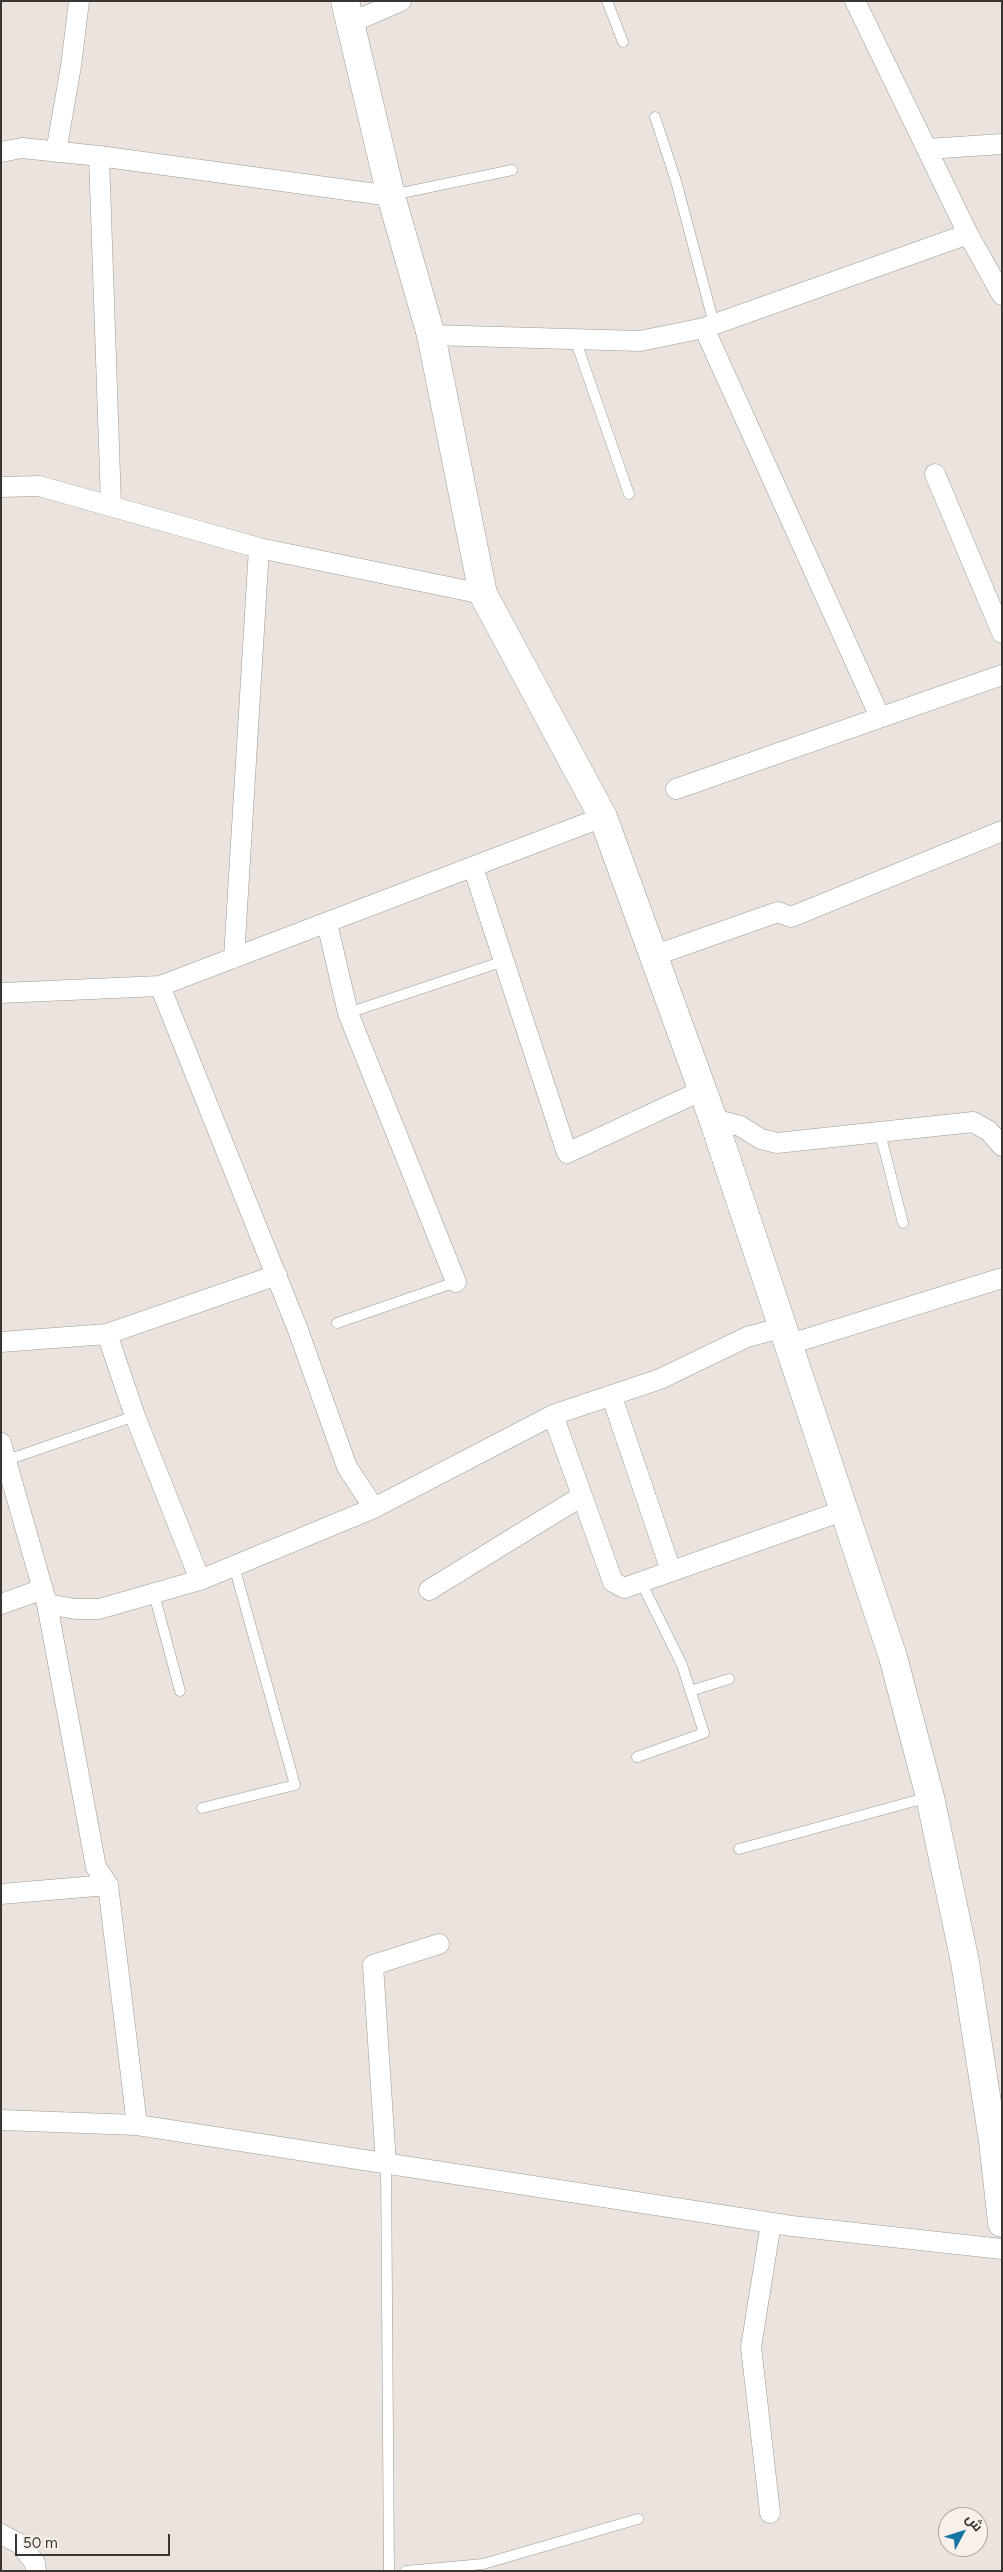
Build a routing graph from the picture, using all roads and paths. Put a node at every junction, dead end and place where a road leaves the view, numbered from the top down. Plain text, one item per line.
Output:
1 (79, 1) edge
2 (401, 1) edge
3 (607, 1) edge
4 (855, 1) edge
5 (347, 12) edge
6 (623, 42) dead end
7 (655, 117) dead end
8 (1002, 144) edge
9 (927, 149) junction
10 (1, 152) edge
11 (56, 152) junction
12 (99, 156) junction
13 (512, 170) dead end
14 (391, 196) junction
15 (968, 234) junction
16 (1002, 295) edge
17 (709, 326) junction
18 (431, 335) junction
19 (575, 339) junction
20 (935, 474) dead end
21 (1, 487) edge
22 (629, 494) dead end
23 (111, 504) junction
24 (259, 548) junction
25 (482, 594) junction
26 (1002, 633) edge
27 (1002, 674) edge
28 (880, 717) junction
29 (676, 789) dead end
30 (603, 818) junction
31 (1002, 831) edge
32 (473, 867) junction
33 (327, 923) junction
34 (653, 956) junction
35 (234, 958) junction
36 (504, 961) junction
37 (160, 986) junction
38 (1, 993) edge
39 (348, 1013) junction
40 (703, 1090) junction
41 (713, 1119) junction
42 (880, 1133) junction
43 (1002, 1146) edge
44 (903, 1223) dead end
45 (277, 1275) junction
46 (1002, 1278) edge
47 (456, 1282) joint
48 (337, 1323) dead end
49 (108, 1334) junction
50 (787, 1336) junction
51 (1, 1342) edge
52 (612, 1396) junction
53 (552, 1415) junction
54 (134, 1416) junction
55 (4, 1452) edge
56 (582, 1496) junction
57 (374, 1508) junction
58 (845, 1510) junction
59 (234, 1566) junction
60 (671, 1571) junction
61 (200, 1580) junction
62 (641, 1582) junction
63 (429, 1590) dead end
64 (154, 1594) junction
65 (45, 1596) junction
66 (1, 1604) edge
67 (729, 1679) dead end
68 (180, 1691) dead end
69 (690, 1691) junction
70 (636, 1757) dead end
71 (930, 1797) junction
72 (202, 1808) dead end
73 (739, 1849) dead end
74 (108, 1885) junction
75 (1, 1894) edge
76 (439, 1944) dead end
77 (1, 2120) edge
78 (137, 2125) junction
79 (386, 2164) junction
80 (771, 2223) junction
81 (1002, 2223) edge
82 (1002, 2249) edge
83 (770, 2513) dead end
84 (638, 2519) dead end
85 (1, 2534) edge
86 (36, 2571) edge
87 (389, 2571) edge
88 (406, 2571) edge

1 - 11 street
2 - 5 street
3 - 6 lane
4 - 9 street
5 - 14 main road
7 - 17 lane
8 - 9 street
9 - 15 street
10 - 11 street
11 - 12 street
12 - 14 street
12 - 23 street
13 - 14 lane
14 - 18 main road
15 - 16 street
15 - 17 street
17 - 19 street
17 - 28 street
18 - 19 street
18 - 25 main road
19 - 22 lane
20 - 26 street
21 - 23 street
23 - 24 street
24 - 25 street
24 - 35 street
25 - 30 main road
27 - 28 street
28 - 29 street
30 - 32 street
30 - 34 main road
31 - 34 street
32 - 33 street
32 - 36 street
33 - 35 street
33 - 39 street
34 - 40 main road
35 - 37 street
36 - 39 lane
36 - 40 street
37 - 38 street
37 - 45 street
39 - 47 street
40 - 41 main road
41 - 42 street
41 - 50 main road
42 - 43 street
42 - 44 lane
45 - 49 street
45 - 57 street
46 - 50 street
47 - 48 lane
49 - 51 street
49 - 54 street
50 - 52 street
50 - 58 main road
52 - 53 street
52 - 60 street
53 - 56 street
53 - 57 street
54 - 55 lane
54 - 61 street
55 - 65 street
56 - 62 street
56 - 63 street
57 - 59 street
58 - 60 street
58 - 71 main road
59 - 61 street
59 - 72 lane
60 - 62 street
61 - 64 street
62 - 69 lane
64 - 65 street
64 - 68 lane
65 - 66 street
65 - 74 street
67 - 69 lane
69 - 70 lane
71 - 73 lane
71 - 81 main road
74 - 75 street
74 - 78 street
76 - 79 street
77 - 78 street
78 - 79 street
79 - 80 street
79 - 87 lane
80 - 82 street
80 - 83 street
84 - 88 lane
85 - 86 street

